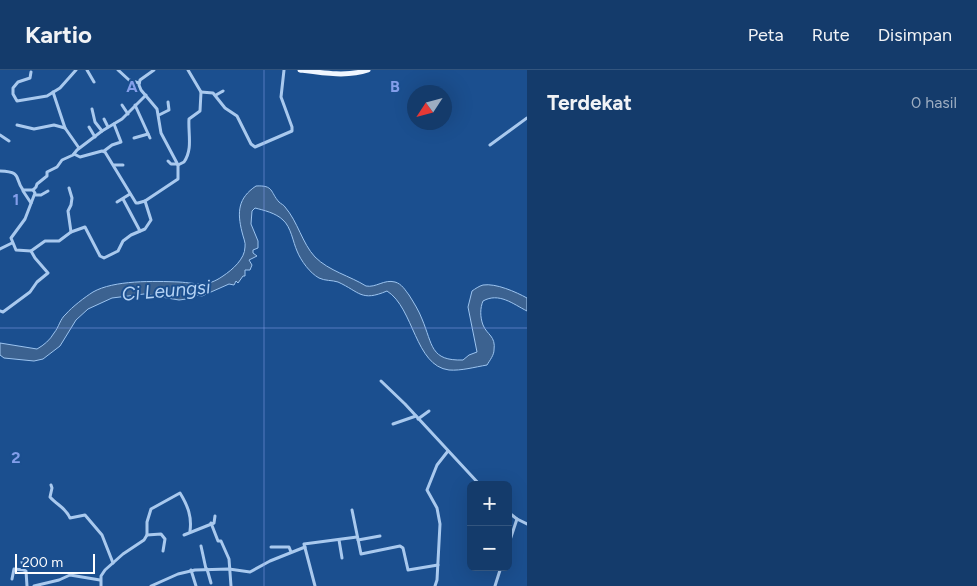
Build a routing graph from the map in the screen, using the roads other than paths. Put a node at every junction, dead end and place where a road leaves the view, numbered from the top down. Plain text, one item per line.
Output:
1 (88, 70) edge
2 (118, 70) edge
3 (154, 70) edge
4 (188, 70) edge
5 (284, 70) edge
6 (300, 70) edge
7 (368, 70) edge
8 (73, 71) edge
9 (31, 72) dead end
10 (94, 82) dead end
11 (139, 83) junction
12 (223, 91) dead end
13 (53, 92) junction
14 (201, 92) junction
15 (146, 95) junction
16 (216, 96) junction
17 (168, 102) dead end
18 (122, 105) dead end
19 (135, 105) junction
20 (92, 109) dead end
21 (128, 114) junction
22 (159, 115) junction
23 (527, 118) edge
24 (104, 119) dead end
25 (114, 124) junction
26 (17, 126) dead end
27 (89, 127) dead end
28 (65, 128) junction
29 (108, 128) junction
30 (102, 131) junction
31 (148, 134) junction
32 (0, 135) edge
33 (95, 137) junction
34 (134, 138) dead end
35 (150, 138) dead end
36 (9, 141) dead end
37 (490, 145) dead end
38 (79, 148) junction
39 (104, 151) junction
40 (74, 154) junction
41 (168, 160) dead end
42 (114, 165) junction
43 (123, 165) dead end
44 (178, 165) junction
45 (0, 171) edge
46 (69, 188) dead end
47 (23, 190) junction
48 (33, 190) junction
49 (48, 191) dead end
50 (36, 194) junction
51 (130, 194) junction
52 (123, 199) junction
53 (145, 201) junction
54 (117, 202) dead end
55 (31, 203) junction
56 (140, 231) junction
57 (71, 232) junction
58 (12, 243) junction
59 (0, 249) edge
60 (31, 251) junction
61 (0, 312) edge
62 (381, 381) dead end
63 (429, 412) dead end
64 (417, 418) junction
65 (393, 424) dead end
66 (448, 451) junction
67 (476, 481) edge
68 (51, 485) dead end
69 (352, 510) dead end
70 (215, 516) dead end
71 (512, 516) edge
72 (517, 520) junction
73 (211, 523) junction
74 (527, 524) edge
75 (512, 529) edge
76 (190, 531) junction
77 (184, 534) dead end
78 (147, 535) junction
79 (380, 536) dead end
80 (358, 538) junction
81 (339, 540) junction
82 (201, 546) dead end
83 (271, 547) dead end
84 (305, 547) junction
85 (163, 551) dead end
86 (292, 552) junction
87 (342, 558) dead end
88 (22, 562) dead end
89 (113, 563) junction
90 (438, 565) junction
91 (207, 569) junction
92 (229, 569) junction
93 (24, 570) junction
94 (191, 570) junction
95 (500, 571) edge
96 (12, 579) dead end
97 (100, 580) junction
98 (211, 583) dead end
99 (162, 584) edge
100 (27, 586) edge
101 (34, 586) edge
102 (102, 586) edge
103 (151, 586) edge
104 (196, 586) edge
105 (232, 586) edge
106 (315, 586) edge
107 (435, 586) edge
108 (495, 586) edge

1 - 10 street
2 - 11 street
3 - 11 street
4 - 14 street
5 - 16 street
6 - 7 main road
8 - 13 street
9 - 13 street
11 - 15 street
12 - 16 street
13 - 28 street
14 - 16 street
14 - 44 street
15 - 19 street
15 - 22 street
17 - 22 street
18 - 21 street
19 - 21 street
19 - 31 street
20 - 30 street
21 - 25 street
22 - 44 street
23 - 37 street
24 - 29 street
25 - 29 street
25 - 39 street
26 - 28 street
27 - 33 street
28 - 38 street
29 - 30 street
30 - 33 street
31 - 34 street
31 - 35 street
32 - 36 street
33 - 38 street
38 - 40 street
39 - 40 street
39 - 42 street
40 - 48 street
41 - 44 street
42 - 43 street
42 - 51 street
44 - 53 street
45 - 47 street
46 - 57 street
47 - 48 street
47 - 55 street
48 - 50 street
49 - 50 street
50 - 55 street
51 - 52 street
51 - 53 street
52 - 54 street
52 - 56 street
53 - 56 street
55 - 58 street
56 - 57 street
57 - 60 street
58 - 59 street
58 - 60 street
60 - 61 street
62 - 64 street
63 - 64 street
64 - 65 street
64 - 66 street
66 - 67 street
66 - 90 street
68 - 89 street
69 - 80 street
70 - 73 street
71 - 72 street
72 - 74 street
72 - 75 street
73 - 76 street
73 - 92 street
76 - 77 street
76 - 78 street
78 - 85 street
78 - 89 street
79 - 80 street
80 - 81 street
80 - 90 street
81 - 84 street
81 - 87 street
82 - 91 street
83 - 86 street
84 - 86 street
84 - 106 street
86 - 92 street
88 - 93 street
89 - 97 street
90 - 107 street
91 - 92 street
91 - 94 street
91 - 98 street
92 - 105 street
93 - 96 street
93 - 100 street
94 - 99 street
94 - 104 street
95 - 108 street
97 - 101 street
97 - 102 street
99 - 103 street

